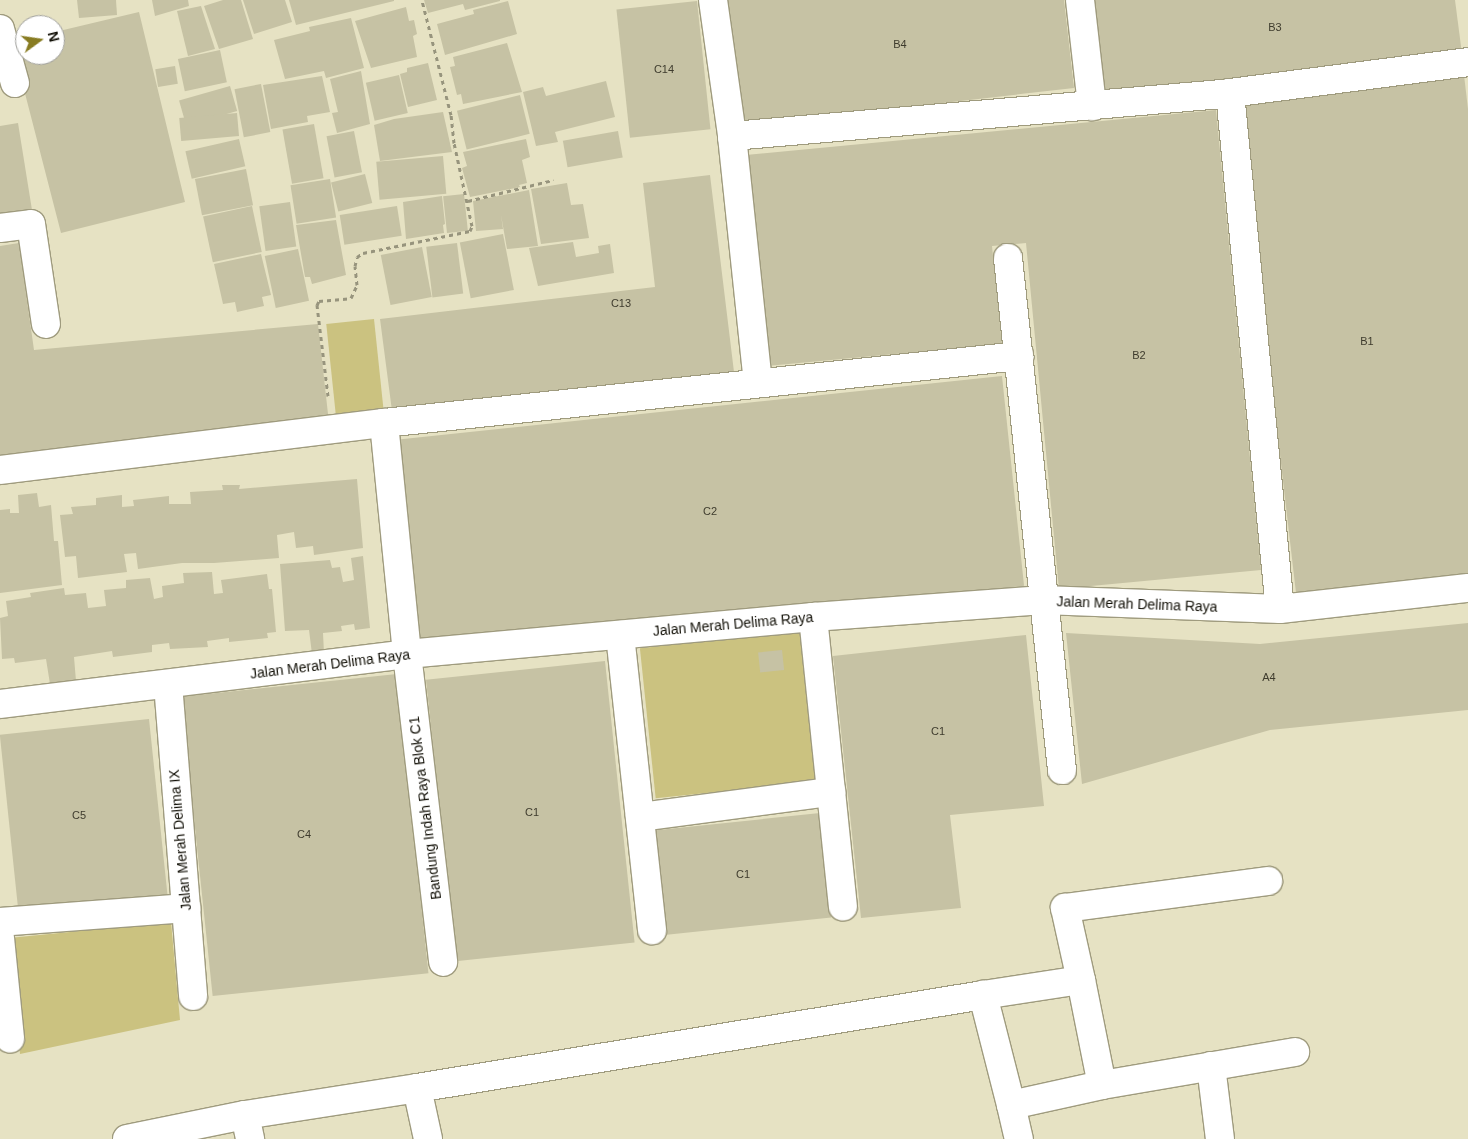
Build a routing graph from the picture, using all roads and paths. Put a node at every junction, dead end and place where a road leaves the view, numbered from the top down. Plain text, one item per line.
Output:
1 (422, 0) edge
2 (713, 0) edge
3 (1080, 0) edge
4 (0, 28) edge
5 (1468, 62) edge
6 (15, 83) dead end
7 (1230, 93) junction
8 (1092, 106) junction
9 (732, 136) junction
10 (552, 180) dead end
11 (468, 201) junction
12 (0, 228) edge
13 (1008, 258) dead end
14 (46, 324) dead end
15 (1019, 356) junction
16 (758, 383) junction
17 (384, 423) junction
18 (332, 430) junction
19 (0, 470) edge
20 (1468, 588) edge
21 (1043, 600) junction
22 (1280, 609) junction
23 (813, 617) junction
24 (620, 635) junction
25 (408, 654) junction
26 (168, 684) junction
27 (0, 704) edge
28 (1062, 770) dead end
29 (831, 792) junction
30 (640, 817) junction
31 (1268, 881) dead end
32 (843, 906) dead end
33 (186, 908) junction
34 (0, 922) edge
35 (652, 930) dead end
36 (0, 938) edge
37 (444, 962) dead end
38 (1081, 980) junction
39 (983, 995) junction
40 (193, 996) dead end
41 (10, 1039) dead end
42 (1295, 1052) dead end
43 (1211, 1066) junction
44 (1102, 1085) junction
45 (417, 1088) junction
46 (1011, 1105) junction
47 (247, 1127) edge
48 (127, 1139) edge
49 (428, 1139) edge
50 (1019, 1139) edge
51 (1220, 1139) edge

1 - 11 path
2 - 9 street
3 - 8 street
4 - 6 street
5 - 7 street
7 - 8 street
7 - 22 street
8 - 9 street
9 - 16 street
10 - 11 path
11 - 18 path
12 - 14 street
13 - 15 street
15 - 16 street
15 - 21 street
16 - 17 street
17 - 18 street
17 - 25 street, Bandung Indah Raya Blok C1
18 - 19 street
20 - 22 street, Jalan Merah Delima Raya
21 - 22 street, Jalan Merah Delima Raya
21 - 23 street, Jalan Merah Delima Raya
21 - 28 street
23 - 24 street, Jalan Merah Delima Raya
23 - 29 street
24 - 25 street, Jalan Merah Delima Raya
24 - 30 street
25 - 26 street, Jalan Merah Delima Raya
25 - 37 street, Bandung Indah Raya Blok C1
26 - 27 street, Jalan Merah Delima Raya
26 - 33 street, Jalan Merah Delima IX
29 - 30 street
29 - 32 street
30 - 35 street
31 - 38 street
33 - 34 street
33 - 40 street, Jalan Merah Delima IX
36 - 41 street
38 - 39 street
38 - 44 street
39 - 45 street
39 - 46 street
42 - 43 street
43 - 44 street
43 - 51 street
44 - 46 street
45 - 47 street
45 - 49 street
46 - 50 street
47 - 48 street

